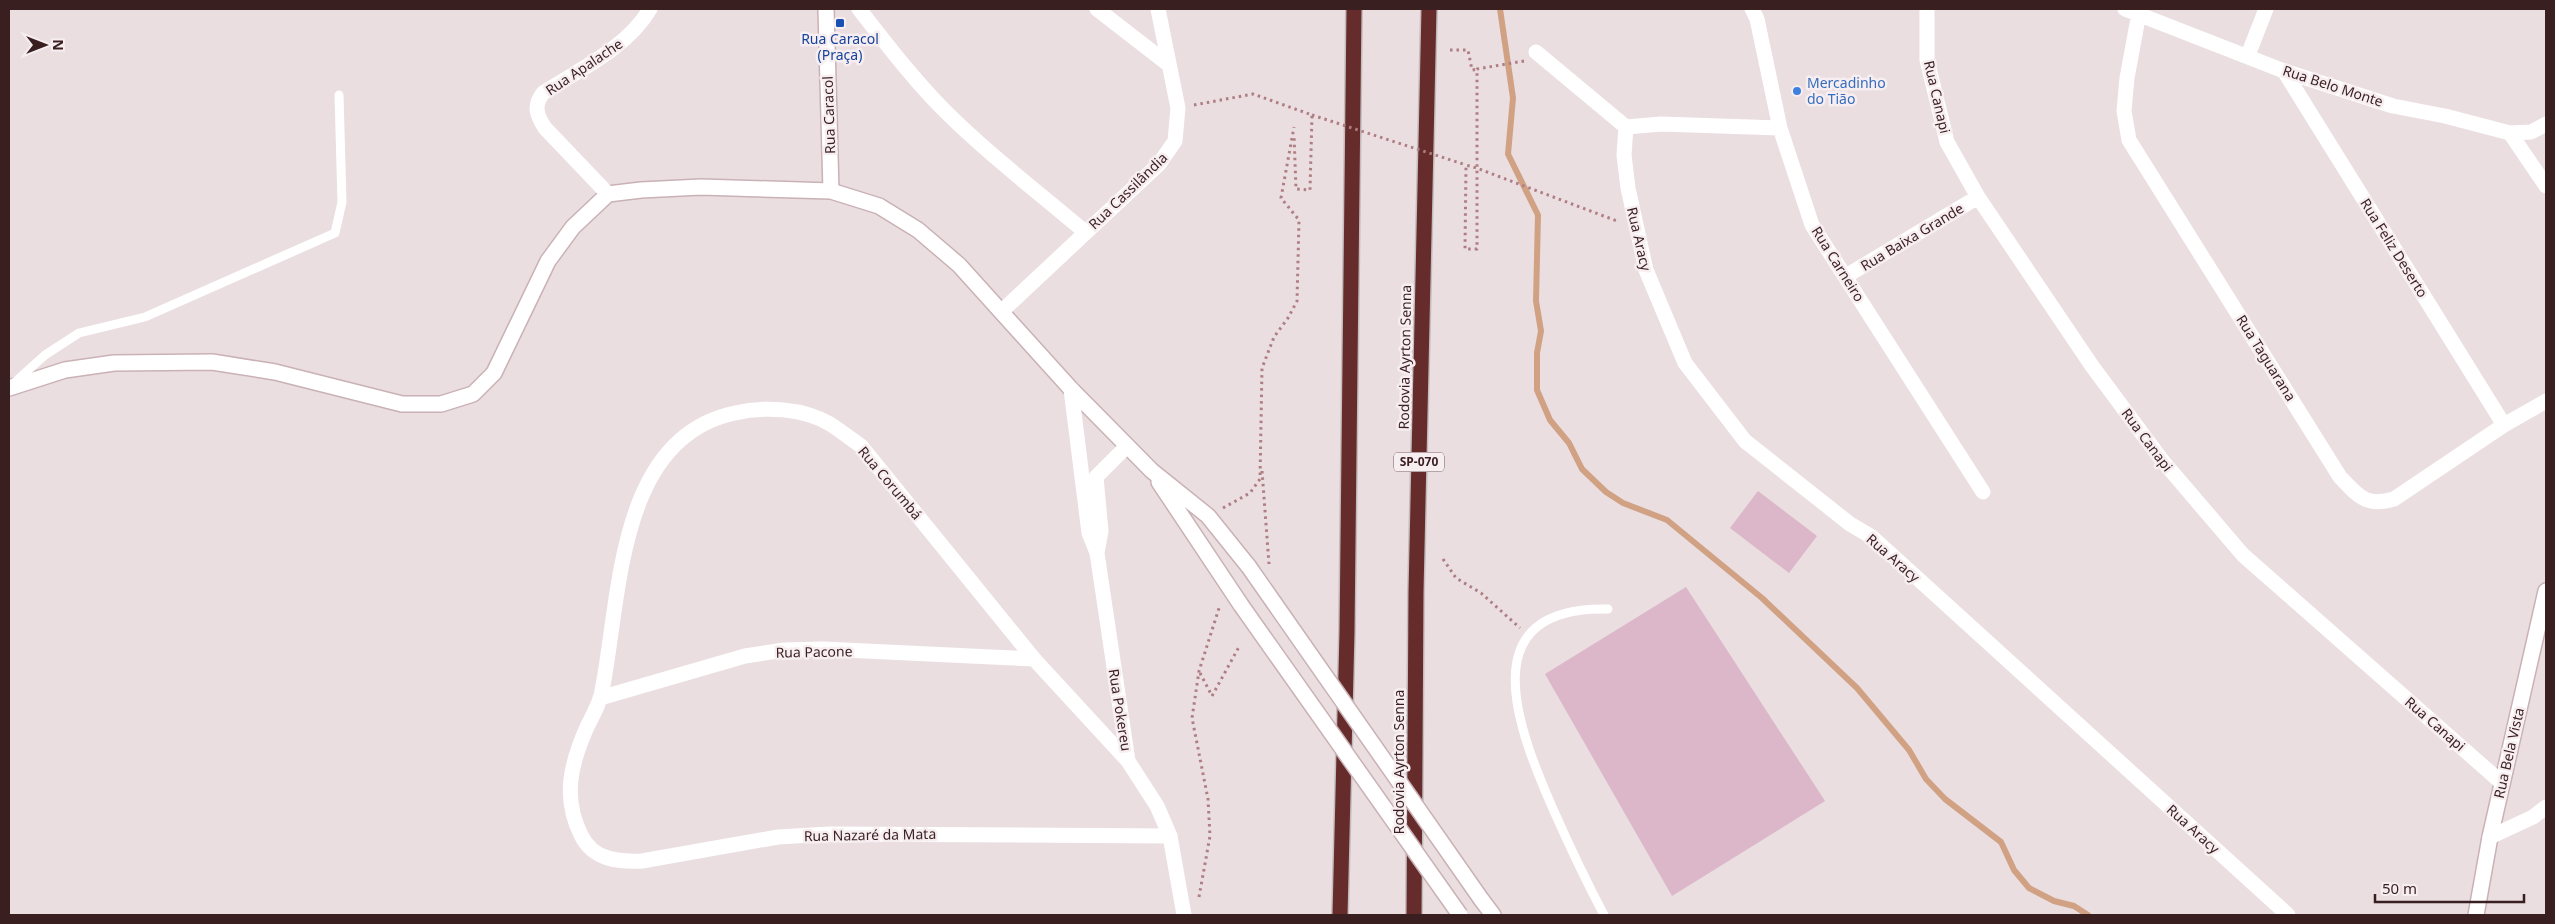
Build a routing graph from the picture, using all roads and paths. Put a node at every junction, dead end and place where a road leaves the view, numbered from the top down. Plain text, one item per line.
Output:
1 (650, 9) edge
2 (826, 9) edge
3 (859, 9) edge
4 (1097, 9) edge
5 (1158, 9) edge
6 (1354, 9) edge
7 (1429, 9) edge
8 (1752, 9) edge
9 (1927, 9) edge
10 (2266, 9) edge
11 (2132, 11) edge
12 (1450, 50) dead end
13 (1536, 52) dead end
14 (2248, 55) junction
15 (1522, 62) dead end
16 (1168, 64) junction
17 (1478, 69) junction
18 (2284, 71) junction
19 (339, 94) dead end
20 (1178, 108) junction
21 (1312, 115) junction
22 (2546, 124) edge
23 (1626, 127) junction
24 (1780, 128) junction
25 (2510, 133) junction
26 (1466, 165) junction
27 (1478, 168) junction
28 (2546, 186) edge
29 (831, 191) junction
30 (608, 194) junction
31 (1978, 197) junction
32 (1597, 214) dead end
33 (1085, 232) junction
34 (1846, 276) junction
35 (1002, 311) junction
36 (9, 388) edge
37 (1071, 389) junction
38 (2546, 401) edge
39 (2504, 425) junction
40 (1127, 446) junction
41 (1262, 462) junction
42 (1152, 471) junction
43 (1983, 492) dead end
44 (1208, 516) junction
45 (1097, 553) junction
46 (1443, 559) dead end
47 (1268, 564) dead end
48 (1225, 582) junction
49 (2546, 591) edge
50 (1608, 609) dead end
51 (1528, 636) junction
52 (1240, 645) dead end
53 (1034, 659) junction
54 (1199, 672) junction
55 (600, 698) junction
56 (1128, 761) junction
57 (2502, 783) junction
58 (2546, 807) edge
59 (581, 836) joint
60 (1170, 836) junction
61 (2490, 837) junction
62 (1198, 906) dead end
63 (1184, 915) edge
64 (1340, 915) edge
65 (1414, 915) edge
66 (1460, 915) edge
67 (1493, 915) edge
68 (1604, 915) edge
69 (2288, 915) edge
70 (2476, 915) edge

1 - 30 street, Rua Apalache
2 - 29 street, Rua Caracol
3 - 33 street
4 - 16 street
5 - 16 street, Rua Cassilândia
6 - 64 highway
7 - 65 highway, Rodovia Ayrton Senna / SP-070
8 - 24 street, Rua Carneiro
9 - 31 street, Rua Canapi
10 - 14 street
11 - 14 street, Rua Belo Monte
11 - 39 street, Rua Taguarana
12 - 17 path
13 - 23 street
14 - 18 street, Rua Belo Monte
15 - 17 path
16 - 20 street, Rua Cassilândia
17 - 27 path
18 - 25 street, Rua Belo Monte
18 - 39 street, Rua Feliz Deserto
19 - 36 lane
20 - 21 path
20 - 33 street, Rua Cassilândia
21 - 26 path, bridge
21 - 41 path
22 - 25 street, Rua Belo Monte
23 - 24 street
23 - 69 street, Rua Aracy
24 - 34 street, Rua Carneiro
25 - 28 street
26 - 27 path
26 - 27 path
27 - 32 path
29 - 30 street
29 - 35 street
30 - 36 street
31 - 34 street, Rua Baixa Grande
31 - 57 street, Rua Canapi
33 - 35 street, Rua Cassilândia
34 - 43 street, Rua Carneiro
35 - 37 street
37 - 40 street
37 - 45 street, Rua Pokereu
38 - 39 street, Rua Taguarana
40 - 42 street
40 - 45 street, Rua Pokereu
41 - 44 path
41 - 47 path
42 - 44 street
42 - 48 street
44 - 67 street, bridge
45 - 56 street, Rua Pokereu
46 - 51 path
48 - 54 path
48 - 66 street, bridge
49 - 57 street, Rua Bela Vista
50 - 51 lane
51 - 68 lane
52 - 54 path
53 - 55 street, Rua Pacone
53 - 55 street, Rua Corumbá
53 - 56 street, Rua Corumbá
54 - 62 path
55 - 59 street, Rua Corumbá
56 - 60 street, Rua Pokereu
57 - 61 street, Rua Bela Vista
58 - 61 street
59 - 60 street, Rua Nazaré da Mata
60 - 63 street, Rua Pokereu
61 - 70 street, Rua Bela Vista

